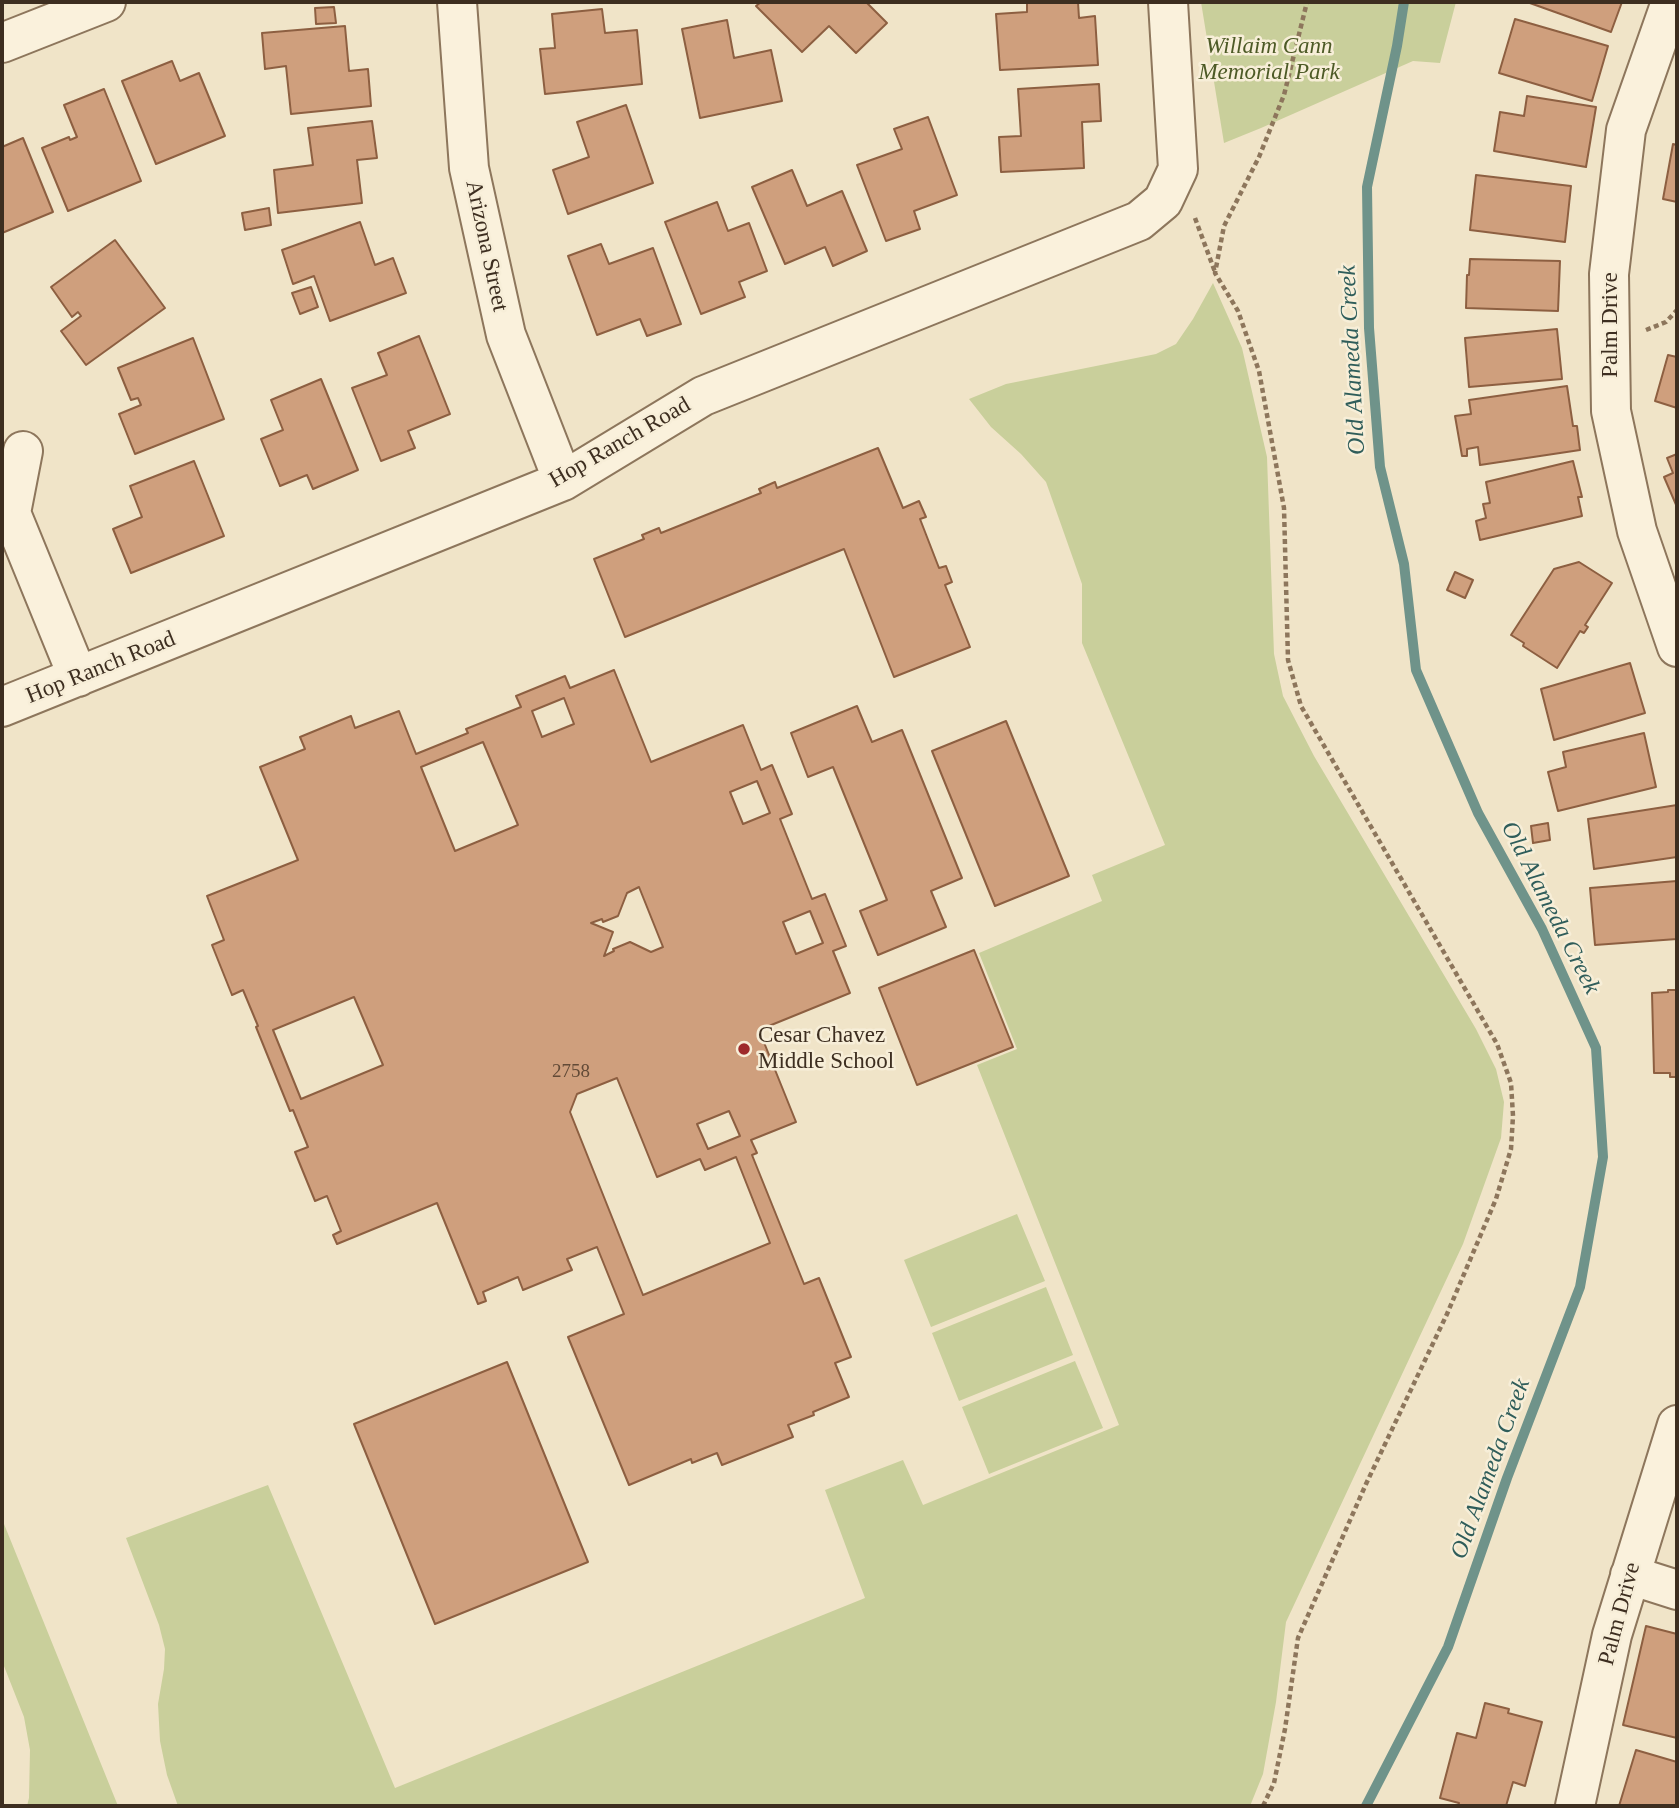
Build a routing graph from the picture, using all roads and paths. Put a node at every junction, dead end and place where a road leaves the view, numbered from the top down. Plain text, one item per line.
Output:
1 (106, 2) edge
2 (457, 2) edge
3 (1168, 2) edge
4 (1307, 2) edge
5 (1671, 2) edge
6 (2, 43) edge
7 (23, 451) dead end
8 (563, 481) junction
9 (1677, 647) edge
10 (78, 677) junction
11 (2, 707) edge
12 (1677, 1425) edge
13 (1630, 1575) junction
14 (1677, 1590) edge
15 (1263, 1806) edge
16 (1575, 1806) edge

1 - 6 street
2 - 8 street, Arizona Street
3 - 8 street, Hop Ranch Road
4 - 15 path
5 - 9 street, Palm Drive
7 - 10 street
8 - 10 street, Hop Ranch Road
10 - 11 street, Hop Ranch Road
12 - 13 street, Palm Drive
13 - 14 street
13 - 16 street, Palm Drive

